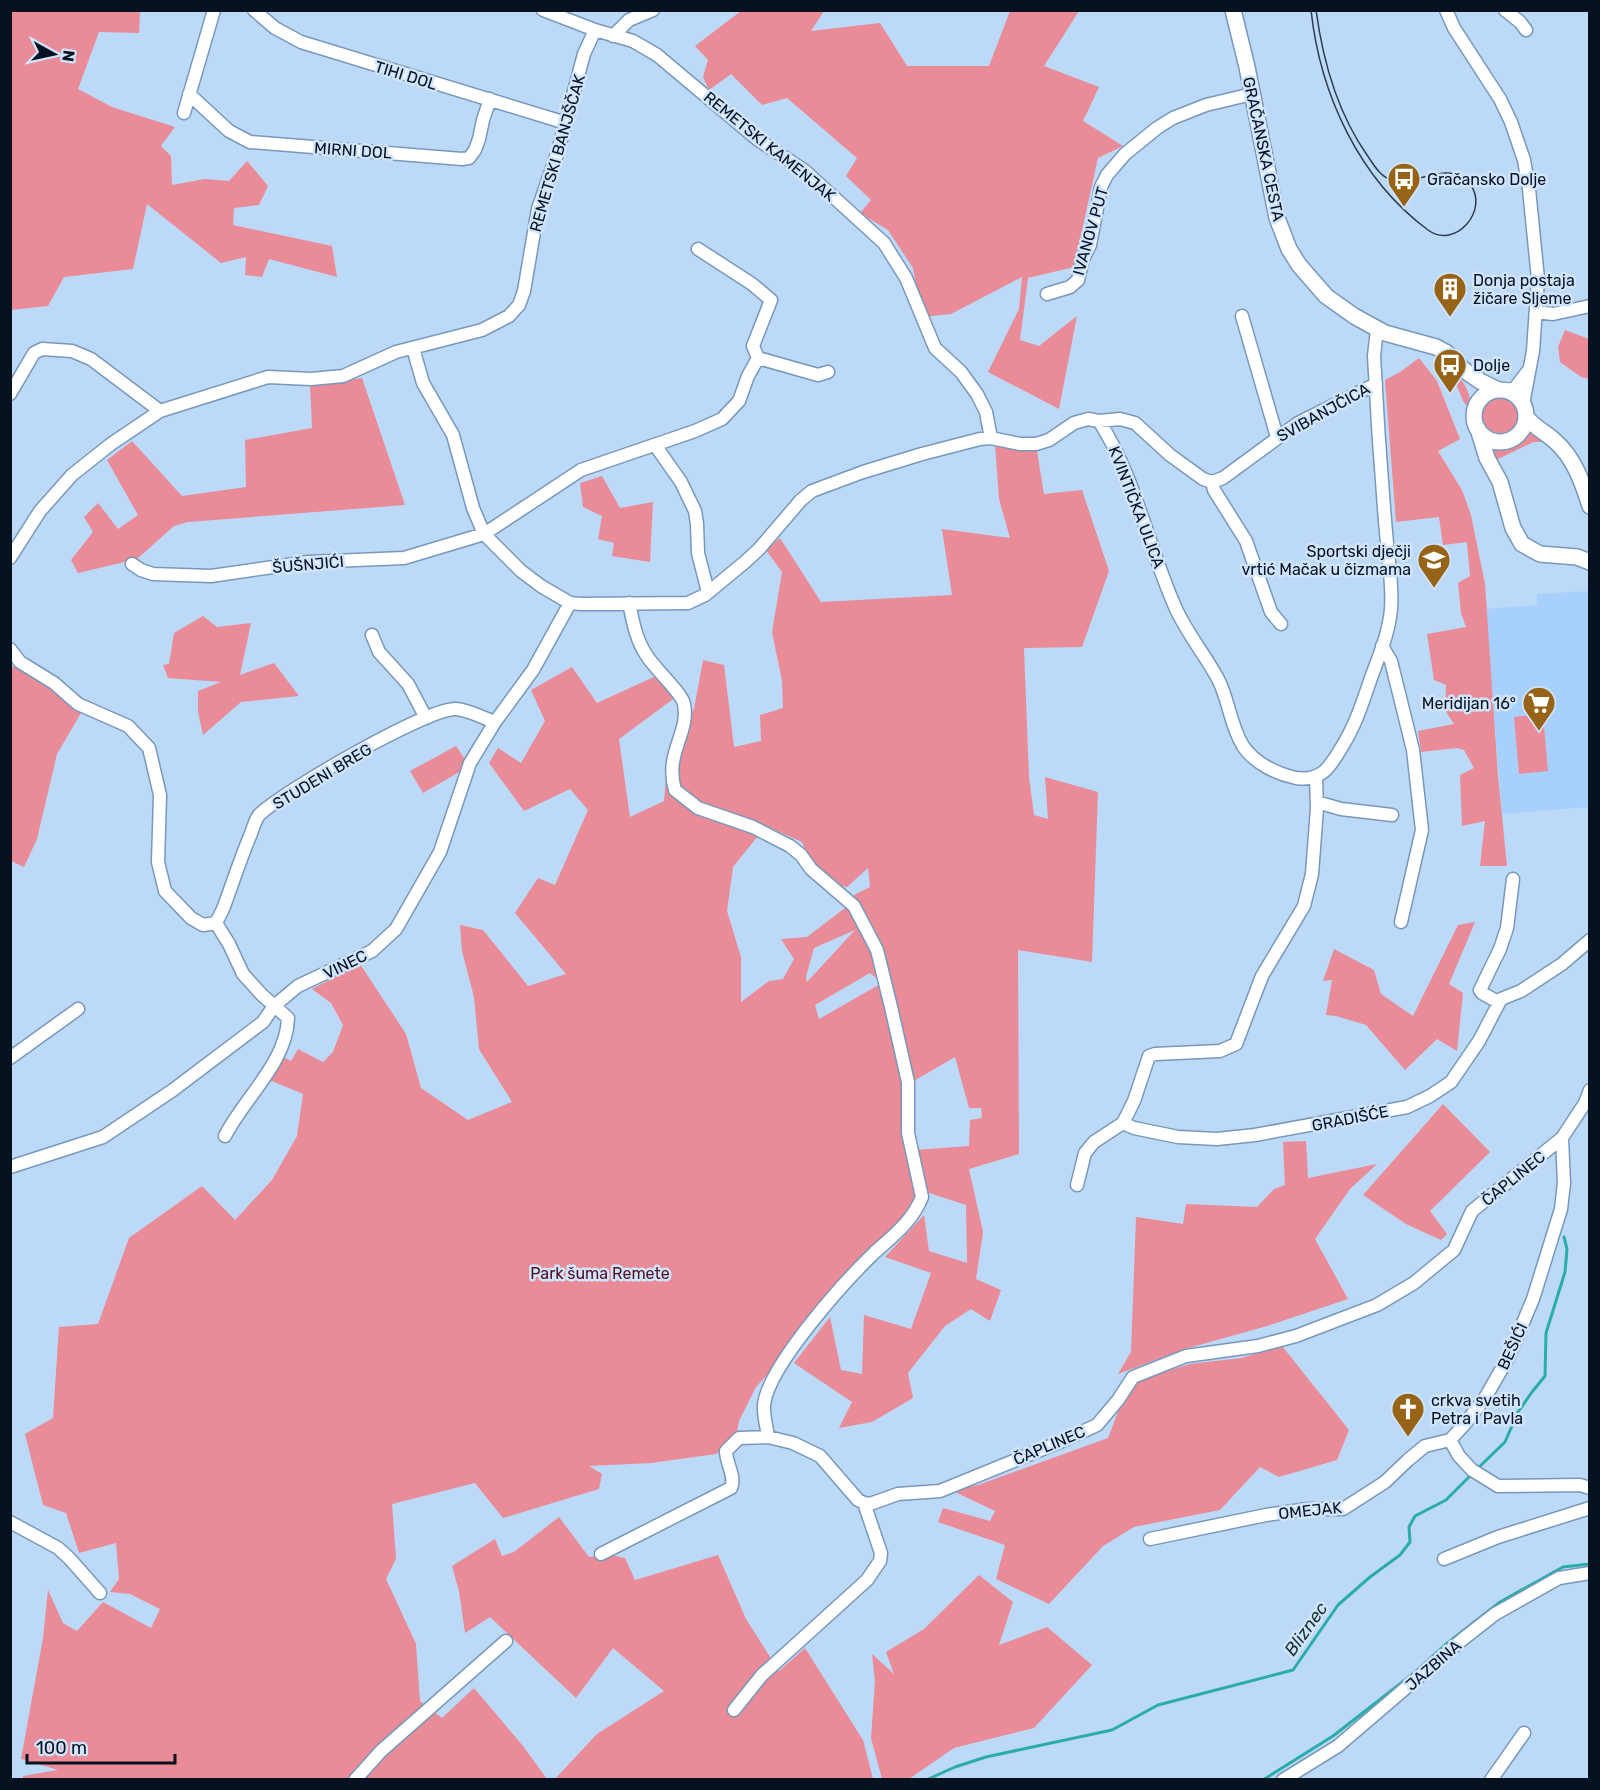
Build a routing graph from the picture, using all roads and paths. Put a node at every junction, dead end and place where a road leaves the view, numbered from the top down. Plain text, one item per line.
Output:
1 (214, 10) edge
2 (254, 10) edge
3 (543, 10) edge
4 (652, 10) edge
5 (1233, 10) edge
6 (1446, 10) edge
7 (1505, 10) edge
8 (595, 30) junction
9 (1526, 30) dead end
10 (613, 36) junction
11 (189, 94) junction
12 (1252, 94) junction
13 (490, 99) junction
14 (184, 113) dead end
15 (566, 123) junction
16 (698, 249) dead end
17 (1047, 294) dead end
18 (1590, 306) edge
19 (1536, 312) junction
20 (1242, 316) dead end
21 (1377, 329) junction
22 (413, 348) junction
23 (758, 358) junction
24 (1530, 367) junction
25 (1464, 370) junction
26 (828, 372) dead end
27 (1376, 384) junction
28 (1502, 390) junction
29 (10, 394) edge
30 (1476, 405) junction
31 (160, 411) junction
32 (1525, 411) junction
33 (1099, 421) junction
34 (1478, 429) junction
35 (1277, 437) junction
36 (991, 438) junction
37 (655, 445) junction
38 (1212, 482) junction
39 (1590, 506) edge
40 (484, 534) junction
41 (10, 558) edge
42 (1585, 558) edge
43 (132, 564) dead end
44 (708, 592) junction
45 (570, 603) junction
46 (629, 603) junction
47 (1281, 624) dead end
48 (372, 635) dead end
49 (1382, 646) junction
50 (10, 649) edge
51 (426, 718) junction
52 (495, 722) junction
53 (1316, 778) junction
54 (1317, 802) junction
55 (1392, 815) dead end
56 (1513, 879) dead end
57 (1401, 922) dead end
58 (216, 923) junction
59 (1590, 940) edge
60 (1498, 1002) junction
61 (274, 1006) junction
62 (78, 1010) dead end
63 (10, 1058) edge
64 (1590, 1090) edge
65 (1122, 1123) junction
66 (225, 1136) dead end
67 (1562, 1138) junction
68 (10, 1167) edge
69 (1077, 1185) dead end
70 (768, 1437) junction
71 (1450, 1440) junction
72 (1590, 1488) edge
73 (864, 1503) junction
74 (1590, 1508) edge
75 (10, 1522) edge
76 (1150, 1539) dead end
77 (601, 1554) dead end
78 (1444, 1559) dead end
79 (1590, 1573) edge
80 (100, 1593) dead end
81 (506, 1641) dead end
82 (734, 1710) dead end
83 (1524, 1733) dead end
84 (355, 1779) edge
85 (1287, 1779) edge
86 (1491, 1779) edge

1 - 11 street
2 - 13 street, TIHI DOL
3 - 8 street, REMETSKI KAMENJAK
4 - 10 street
5 - 12 main road, GRAČANSKA CESTA
6 - 19 street
7 - 9 street
8 - 10 street, REMETSKI KAMENJAK
8 - 15 street, REMETSKI BANJŠČAK
10 - 36 street, REMETSKI KAMENJAK
11 - 13 street, MIRNI DOL
11 - 14 street
12 - 17 street, IVANOV PUT
12 - 21 main road, GRAČANSKA CESTA
13 - 15 street, TIHI DOL
15 - 22 street, REMETSKI BANJŠČAK
16 - 23 street
18 - 19 street
19 - 24 street
20 - 35 street
21 - 25 main road, GRAČANSKA CESTA
21 - 27 street
22 - 31 street, REMETSKI BANJŠČAK
22 - 40 street
23 - 26 street
23 - 37 street, ŠUŠNJIĆI
24 - 28 street
24 - 32 street
25 - 28 main road, GRAČANSKA CESTA
25 - 30 main road, GRAČANSKA CESTA
27 - 35 street, SVIBANJČICA
27 - 49 street
28 - 30 main road
28 - 32 main road
29 - 31 street
30 - 34 main road
31 - 41 street, REMETSKI BANJŠČAK
32 - 34 main road
32 - 39 main road
33 - 36 street
33 - 38 street
33 - 53 street, KVINTIČKA ULICA
34 - 42 main road
35 - 38 street, SVIBANJČICA
36 - 44 street
37 - 40 street, ŠUŠNJIĆI
37 - 44 street
38 - 47 street
40 - 43 street, ŠUŠNJIĆI
40 - 45 street
44 - 46 street
45 - 46 street
45 - 52 street, VINEC
46 - 70 street
48 - 51 street
49 - 53 street
49 - 57 street
50 - 58 street
51 - 52 street, STUDENI BREG
51 - 58 street, STUDENI BREG
52 - 61 street, VINEC
53 - 54 street
54 - 55 street
54 - 65 street
56 - 60 street
58 - 61 street
59 - 60 street
60 - 65 street, GRADIŠĆE
61 - 66 street
61 - 68 street, VINEC
62 - 63 street
64 - 67 street
65 - 69 street
67 - 71 street, BEŠIĆI
67 - 73 street, ČAPLINEC
70 - 73 street
70 - 77 street
71 - 72 street
71 - 76 street, OMEJAK
73 - 82 street
74 - 78 street
75 - 80 street
79 - 85 street, JAZBINA
81 - 84 street
83 - 86 street

